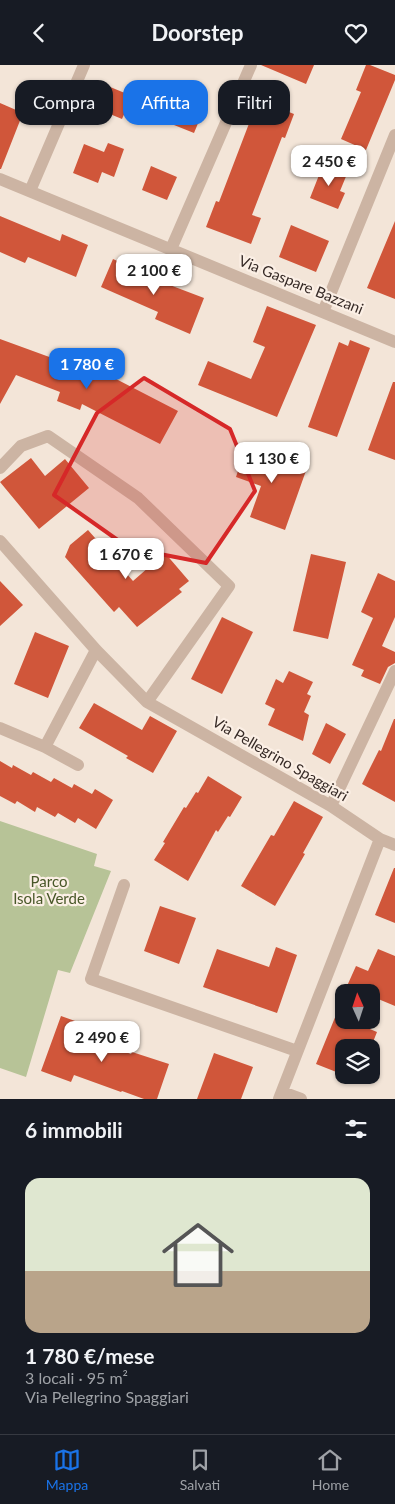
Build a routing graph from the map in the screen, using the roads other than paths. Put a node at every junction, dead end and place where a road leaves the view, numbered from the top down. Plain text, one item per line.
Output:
1 (84, 65) edge
2 (251, 65) edge
3 (395, 135) edge
4 (0, 179) edge
5 (30, 191) junction
6 (171, 249) junction
7 (323, 312) junction
8 (395, 342) edge
9 (0, 468) edge
10 (0, 541) edge
11 (96, 650) junction
12 (395, 671) edge
13 (147, 702) junction
14 (0, 728) edge
15 (45, 747) junction
16 (78, 765) dead end
17 (331, 806) junction
18 (380, 839) junction
19 (395, 845) edge
20 (124, 885) dead end
21 (297, 1051) junction
22 (281, 1096) edge
23 (301, 1099) edge

1 - 5 street
2 - 6 street
3 - 7 street
4 - 5 street, Via Gaspare Bazzani
5 - 6 street, Via Gaspare Bazzani
6 - 7 street, Via Gaspare Bazzani
7 - 8 street, Via Gaspare Bazzani
9 - 13 street
10 - 11 street, Via Pellegrino Spaggiari
11 - 13 street, Via Pellegrino Spaggiari
11 - 15 street
12 - 17 street
13 - 17 street, Via Pellegrino Spaggiari
14 - 15 street
15 - 16 street
17 - 18 street, Via Pellegrino Spaggiari
18 - 19 street, Via Pellegrino Spaggiari
18 - 21 street
20 - 21 street
21 - 22 street
22 - 23 street

